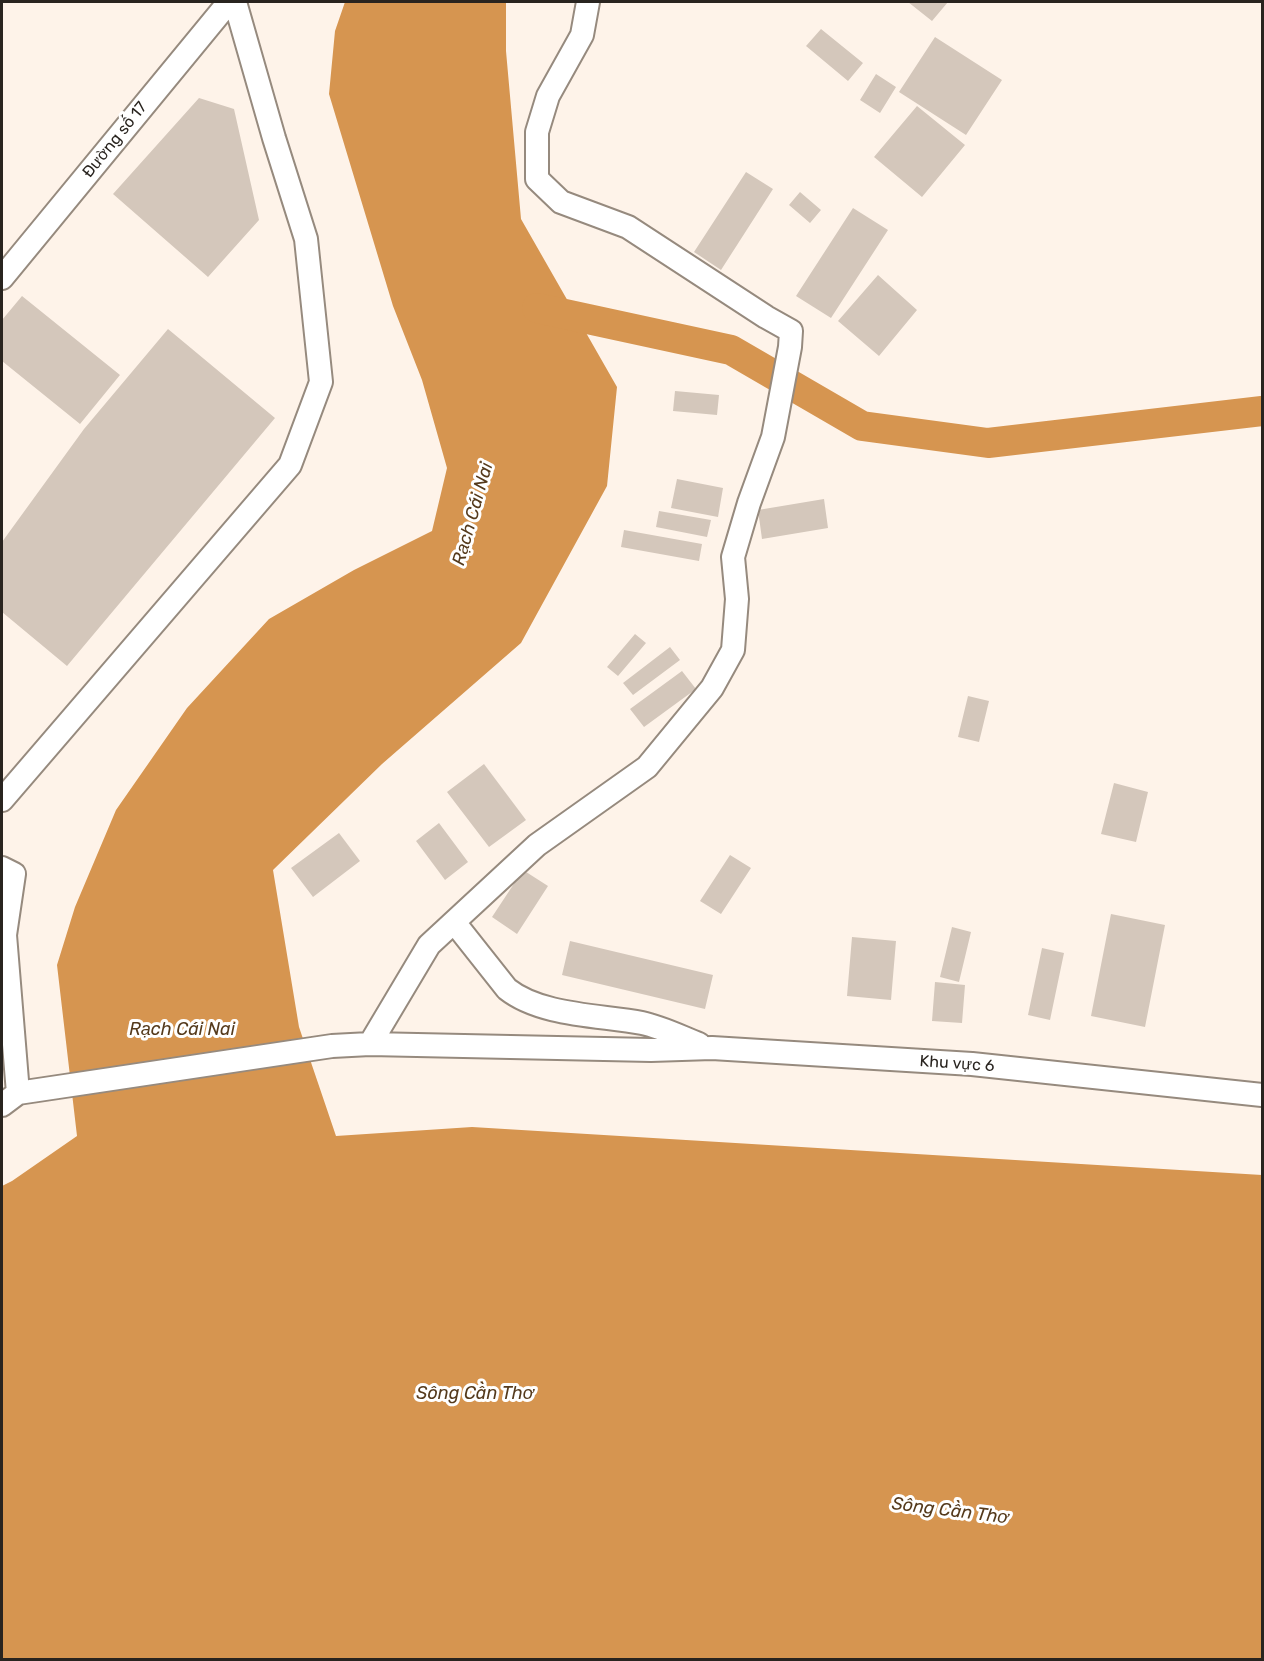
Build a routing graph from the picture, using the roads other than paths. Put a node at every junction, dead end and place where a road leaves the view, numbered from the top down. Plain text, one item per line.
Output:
1 (229, 2) edge
2 (235, 2) edge
3 (588, 2) edge
4 (2, 278) edge
5 (2, 800) edge
6 (8, 871) edge
7 (454, 922) junction
8 (370, 1044) junction
9 (712, 1048) junction
10 (1263, 1095) edge
11 (10, 1099) edge

1 - 4 street, Đường số 17
2 - 5 street
3 - 7 street
6 - 11 street
7 - 8 street
7 - 9 street
8 - 9 street, Khu vực 6
8 - 11 street, Khu vực 6
9 - 10 street, Khu vực 6

